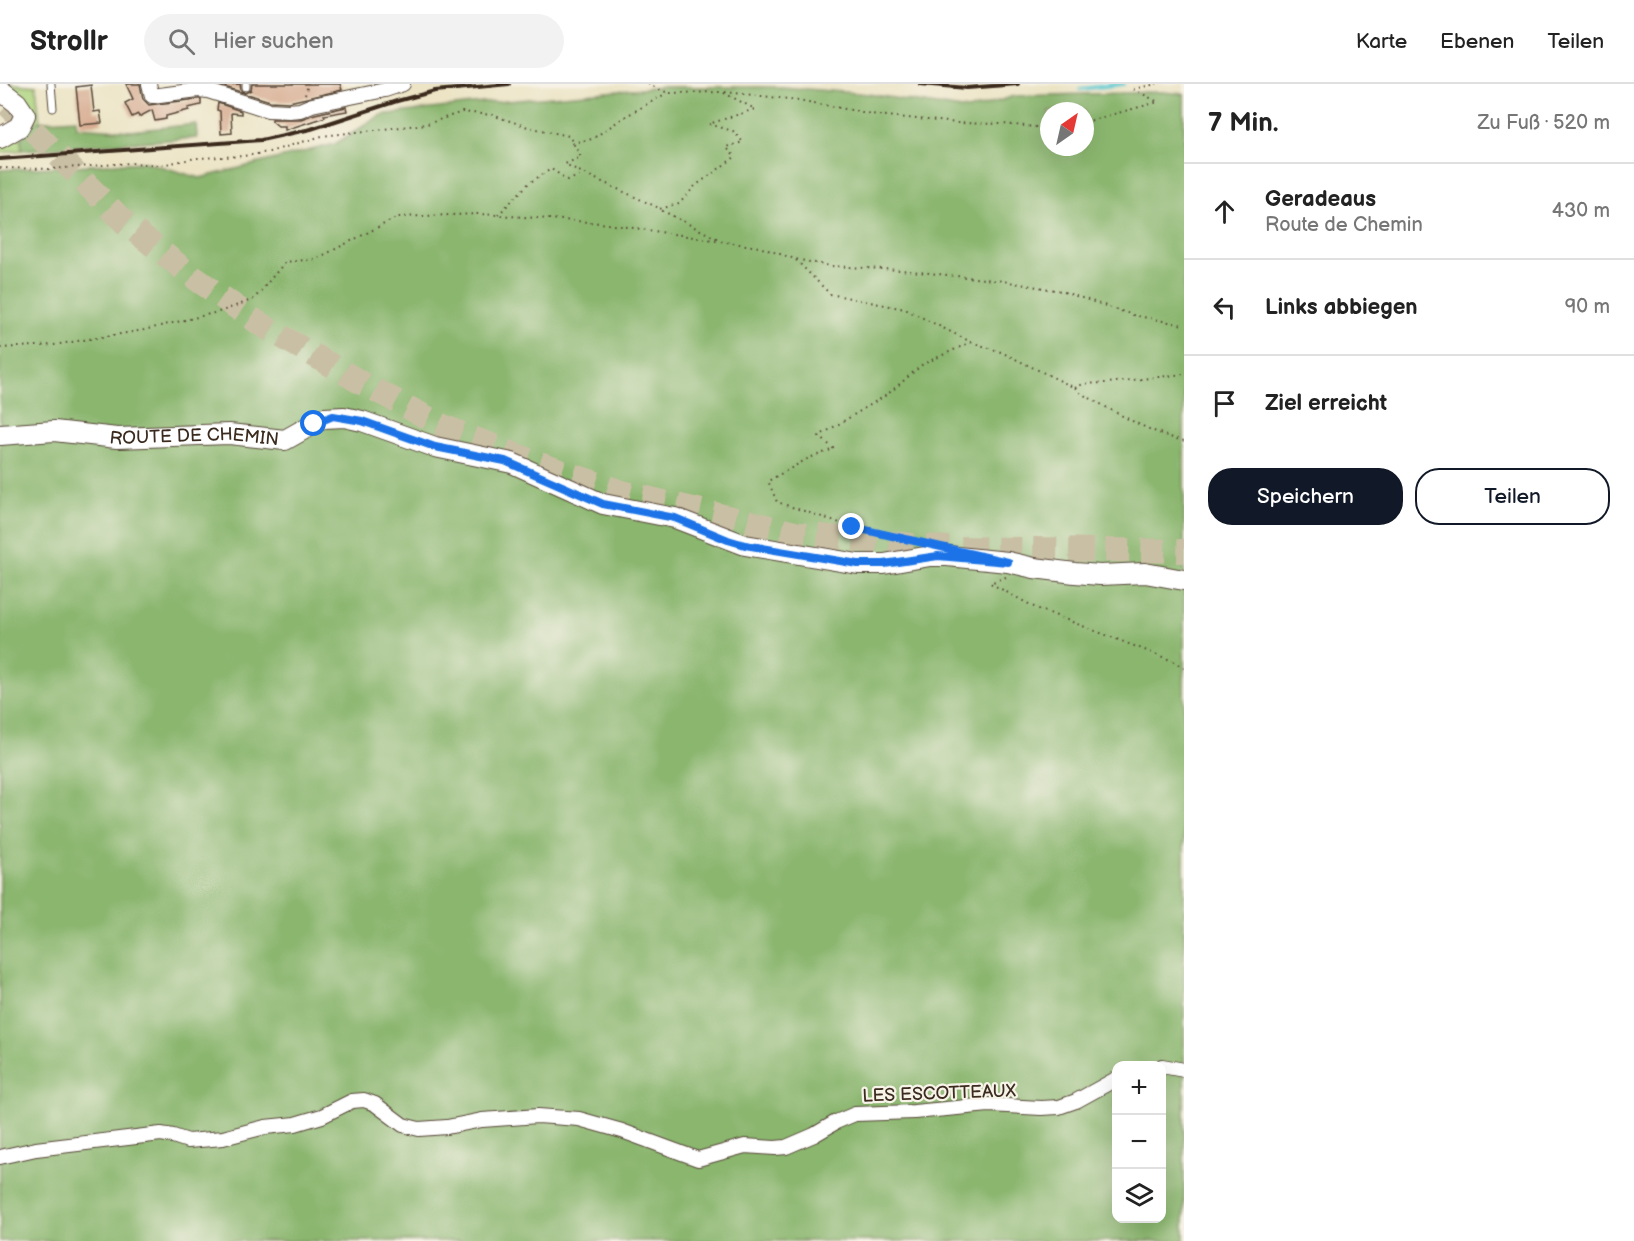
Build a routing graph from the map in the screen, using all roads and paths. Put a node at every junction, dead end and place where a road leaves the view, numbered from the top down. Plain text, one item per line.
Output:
1 (51, 84) edge
2 (149, 84) edge
3 (403, 84) edge
4 (648, 84) edge
5 (1156, 84) edge
6 (0, 90) edge
7 (722, 92) junction
8 (668, 93) junction
9 (53, 108) dead end
10 (1094, 120) edge
11 (1040, 127) edge
12 (0, 138) edge
13 (572, 143) junction
14 (0, 168) edge
15 (585, 174) junction
16 (659, 209) junction
17 (498, 215) junction
18 (720, 241) junction
19 (795, 258) junction
20 (1184, 326) edge
21 (971, 342) junction
22 (0, 348) edge
23 (1184, 374) edge
24 (1075, 388) junction
25 (0, 435) edge
26 (1184, 441) edge
27 (930, 544) dead end
28 (1012, 575) dead end
29 (1184, 580) edge
30 (1184, 668) edge
31 (1166, 1067) edge
32 (1184, 1070) edge
33 (1112, 1081) edge
34 (0, 1157) edge

1 - 9 lane
2 - 3 street
4 - 8 path
5 - 10 path
6 - 12 street
7 - 8 path
7 - 11 path
7 - 16 path
8 - 13 path
13 - 14 path
13 - 15 path
15 - 16 path
15 - 17 path
16 - 18 path
17 - 18 path
17 - 22 path
18 - 19 path
19 - 20 path
19 - 21 path
21 - 24 path
21 - 27 path
23 - 24 path
24 - 26 path
25 - 29 street, ROUTE DE CHEMIN
28 - 30 path
31 - 32 street
33 - 34 street, LES ESCOTTEAUX

